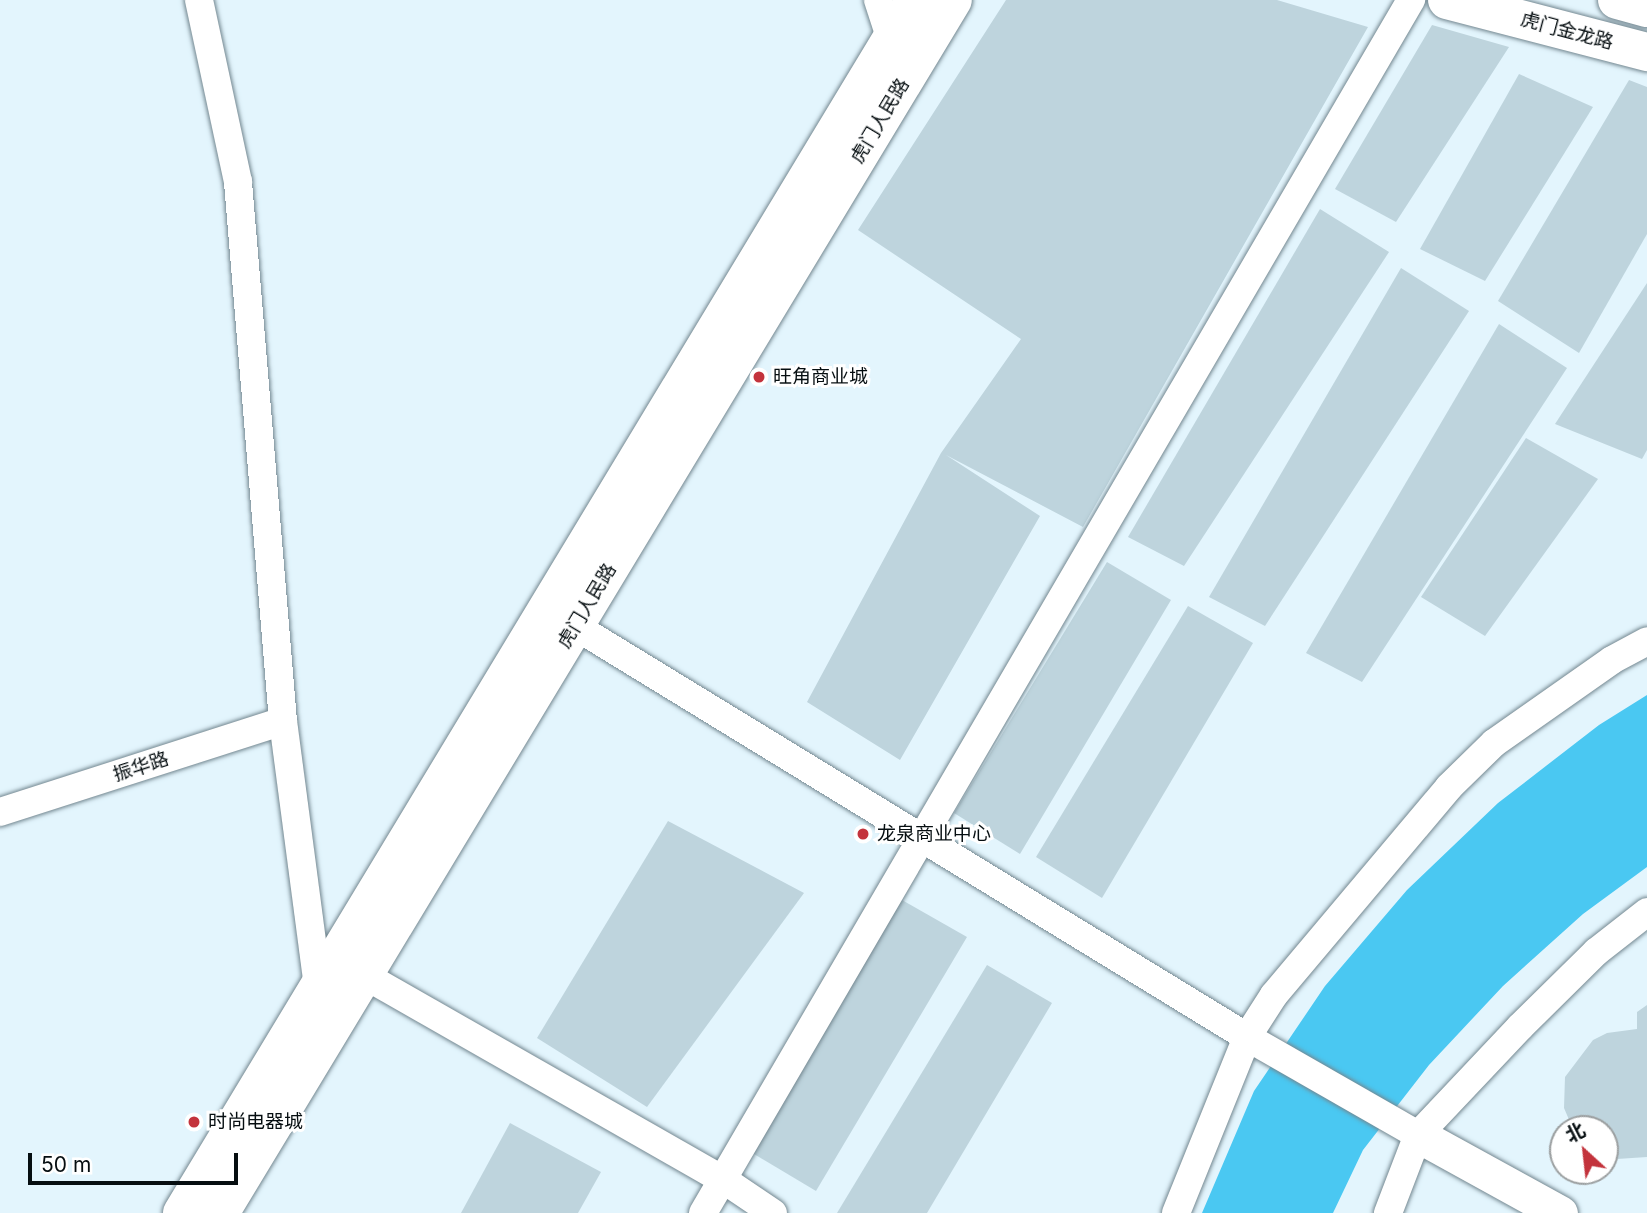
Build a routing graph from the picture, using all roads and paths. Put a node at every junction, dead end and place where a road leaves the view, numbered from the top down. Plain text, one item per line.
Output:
1 (199, 0) edge
2 (878, 0) edge
3 (915, 0) edge
4 (953, 0) edge
5 (1411, 0) edge
6 (1447, 0) edge
7 (1617, 0) edge
8 (1647, 8) edge
9 (891, 40) junction
10 (1647, 52) edge
11 (575, 626) junction
12 (1647, 641) edge
13 (283, 721) junction
14 (0, 812) edge
15 (922, 836) junction
16 (1647, 912) edge
17 (364, 975) junction
18 (318, 988) junction
19 (1247, 1037) junction
20 (1418, 1135) junction
21 (724, 1180) junction
22 (182, 1213) edge
23 (220, 1213) edge
24 (703, 1213) edge
25 (773, 1213) edge
26 (1176, 1213) edge
27 (1388, 1213) edge
28 (1560, 1213) edge

1 - 13 street
2 - 9 street
3 - 9 main road, 虎门人民路
4 - 11 main road, 虎门人民路
5 - 15 street
6 - 10 main road, 虎门金龙路
7 - 8 main road
9 - 18 main road, 虎门人民路
11 - 15 street
11 - 17 main road, 虎门人民路
12 - 19 street
13 - 14 street, 振华路
13 - 18 street
15 - 19 street
15 - 21 street
16 - 20 street
17 - 21 street
17 - 23 main road, 虎门人民路
18 - 22 main road, 虎门人民路
19 - 20 street
19 - 26 street
20 - 27 street
20 - 28 street
21 - 24 street
21 - 25 street

